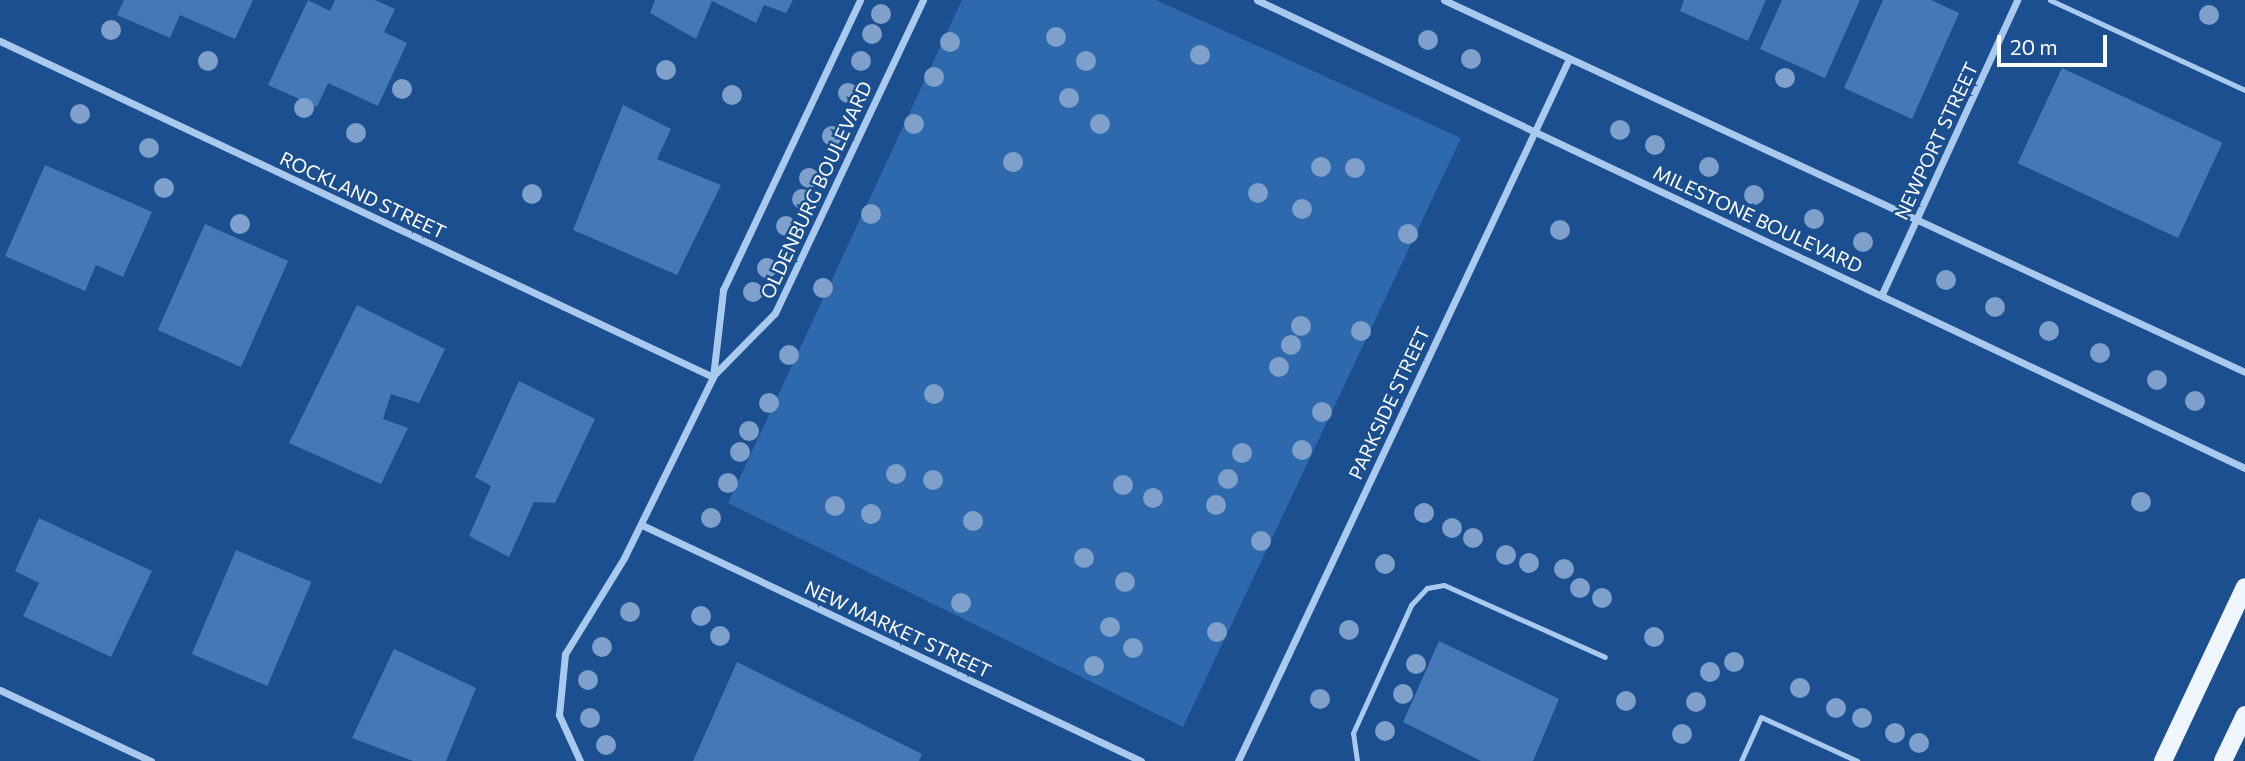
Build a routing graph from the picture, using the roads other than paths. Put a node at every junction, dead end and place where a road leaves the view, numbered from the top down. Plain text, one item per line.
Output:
1 (860, 0) edge
2 (923, 0) edge
3 (1257, 0) edge
4 (1444, 0) edge
5 (2017, 0) edge
6 (2050, 0) edge
7 (0, 41) edge
8 (1569, 59) junction
9 (2245, 90) edge
10 (1534, 131) junction
11 (1916, 222) junction
12 (1882, 295) junction
13 (2245, 372) edge
14 (713, 376) junction
15 (2245, 468) edge
16 (642, 524) junction
17 (2245, 587) edge
18 (1605, 657) dead end
19 (0, 690) edge
20 (2245, 715) edge
21 (151, 761) edge
22 (580, 761) edge
23 (1141, 761) edge
24 (1238, 761) edge
25 (1357, 761) edge
26 (1741, 761) edge
27 (1857, 761) edge
28 (2163, 761) edge
29 (2223, 761) edge

1 - 14 street, OLDENBURG BOULEVARD
2 - 14 street, OLDENBURG BOULEVARD
3 - 10 street, MILESTONE BOULEVARD
4 - 8 street
5 - 11 street, NEWPORT STREET
6 - 9 lane
7 - 14 street, ROCKLAND STREET
8 - 10 street, PARKSIDE STREET
8 - 11 street
10 - 12 street, MILESTONE BOULEVARD
10 - 24 street, PARKSIDE STREET
11 - 12 street, NEWPORT STREET
11 - 13 street
12 - 15 street, MILESTONE BOULEVARD
14 - 16 street, OLDENBURG BOULEVARD
16 - 22 street, OLDENBURG BOULEVARD
16 - 23 street, NEW MARKET STREET
17 - 28 main road
18 - 25 lane
19 - 21 street
20 - 29 main road
26 - 27 lane

